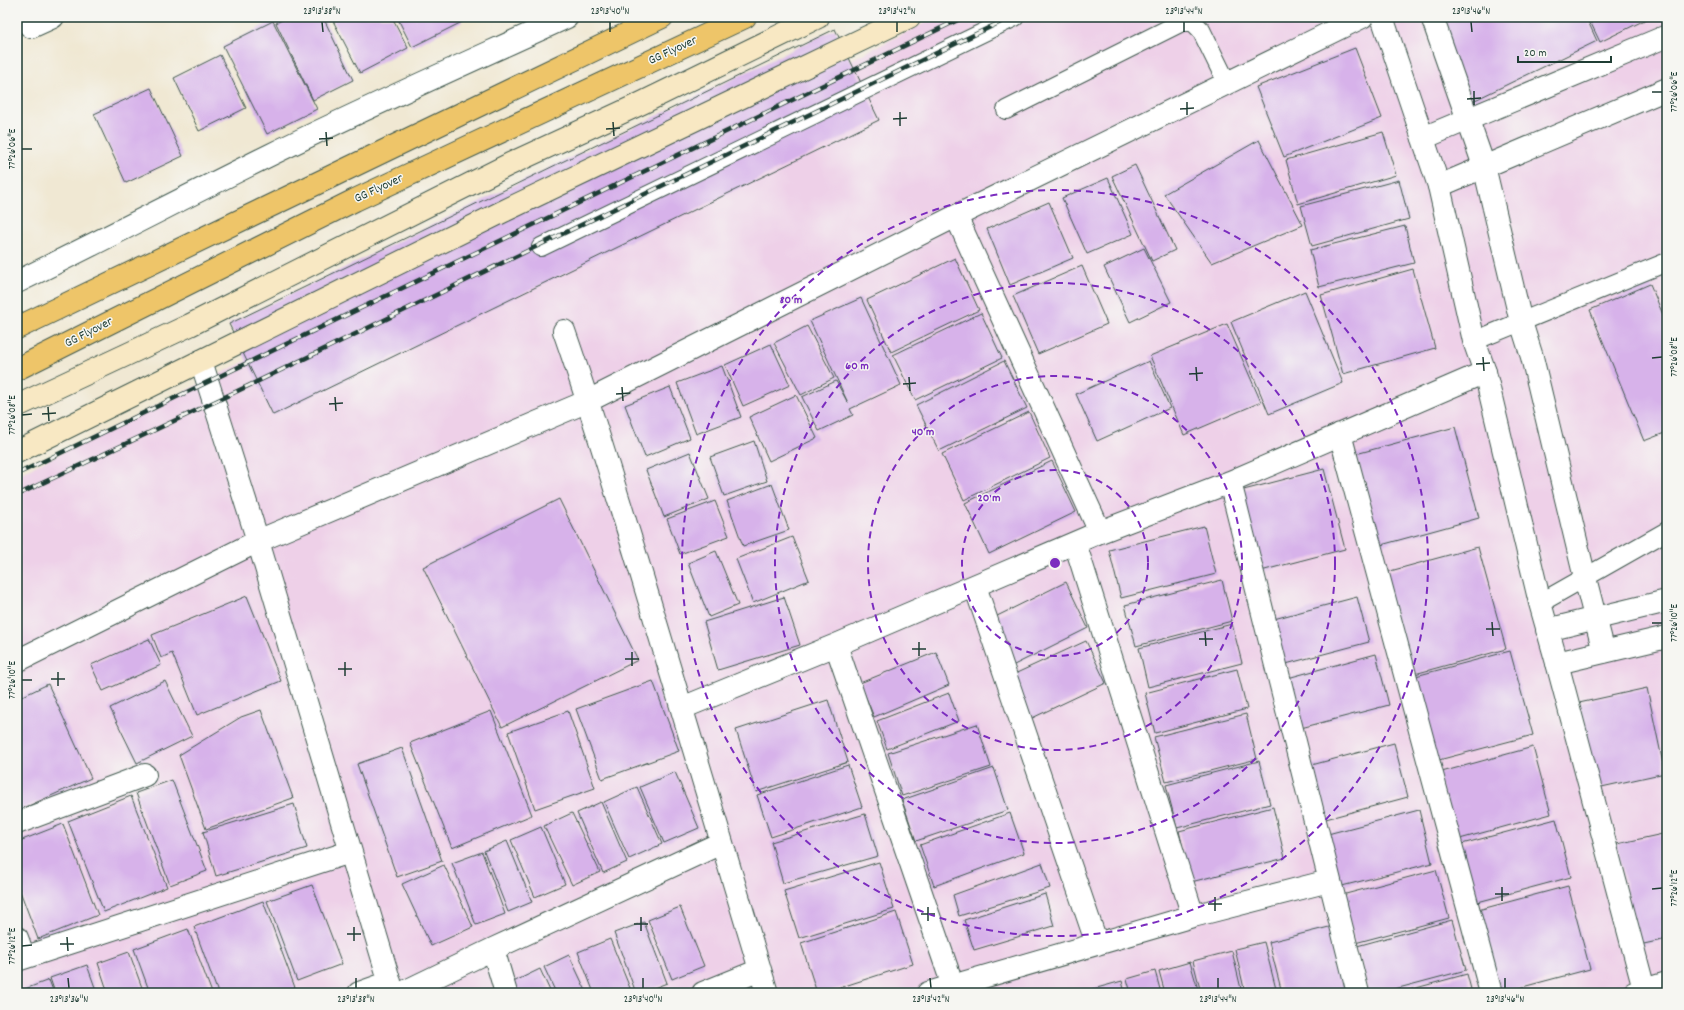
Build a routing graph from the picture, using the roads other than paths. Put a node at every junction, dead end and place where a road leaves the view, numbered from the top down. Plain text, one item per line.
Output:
1 (53, 17) edge
2 (567, 17) edge
3 (662, 17) edge
4 (745, 17) edge
5 (818, 17) edge
6 (910, 17) edge
7 (1015, 17) edge
8 (1362, 17) edge
9 (1382, 17) edge
10 (1432, 17) edge
11 (24, 26) edge
12 (1667, 36) edge
13 (1227, 83) junction
14 (1667, 89) edge
15 (1006, 110) dead end
16 (1468, 119) junction
17 (1423, 138) junction
18 (1484, 166) junction
19 (1439, 186) junction
20 (956, 216) junction
21 (540, 247) dead end
22 (1667, 262) edge
23 (17, 282) edge
24 (1522, 322) junction
25 (17, 328) edge
26 (564, 332) dead end
27 (1474, 341) junction
28 (201, 361) junction
29 (17, 369) edge
30 (1485, 372) junction
31 (588, 401) junction
32 (17, 406) edge
33 (1340, 434) junction
34 (17, 452) edge
35 (1230, 482) junction
36 (1667, 531) edge
37 (1100, 532) junction
38 (258, 541) junction
39 (1075, 543) junction
40 (1585, 578) junction
41 (975, 586) junction
42 (1667, 601) edge
43 (1540, 603) junction
44 (1595, 618) junction
45 (1547, 630) junction
46 (1667, 640) edge
47 (836, 645) junction
48 (1604, 652) junction
49 (17, 661) edge
50 (1557, 663) junction
51 (682, 708) junction
52 (145, 775) dead end
53 (17, 824) edge
54 (721, 844) junction
55 (350, 852) junction
56 (1329, 881) junction
57 (1193, 916) junction
58 (1097, 944) junction
59 (493, 949) junction
60 (19, 952) edge
61 (760, 970) junction
62 (1667, 983) edge
63 (953, 986) junction
64 (395, 989) edge
65 (1641, 992) edge
66 (359, 993) edge
67 (506, 993) edge
68 (703, 993) edge
69 (767, 993) edge
70 (928, 993) edge
71 (1358, 993) edge
72 (1491, 993) edge

1 - 11 street
2 - 23 street
3 - 25 main road
4 - 29 main road, GG Flyover
5 - 32 main road
6 - 28 main road
7 - 21 lane
8 - 13 street
9 - 17 street
10 - 16 street
12 - 16 street
13 - 15 lane
13 - 20 street
14 - 18 street
16 - 17 street
16 - 18 street
17 - 19 street
18 - 19 street
18 - 24 street
19 - 27 street
20 - 31 street
20 - 37 street
22 - 24 lane
24 - 27 lane
24 - 40 street
26 - 31 street
27 - 30 street
28 - 34 main road
28 - 38 street
30 - 33 street
30 - 43 street
31 - 38 street
31 - 51 street
33 - 35 street
33 - 72 street
35 - 37 street
35 - 56 street
36 - 40 lane
37 - 39 street
38 - 49 street
38 - 55 street
39 - 41 street
39 - 57 street
40 - 43 lane
40 - 44 street
41 - 47 street
41 - 58 street
42 - 44 street
43 - 45 street
44 - 45 street
44 - 48 street
45 - 50 street
46 - 48 street
47 - 51 street
47 - 63 street
48 - 50 street
50 - 65 street
51 - 54 street
52 - 53 street
54 - 59 street
54 - 61 street
55 - 60 street
55 - 64 street
56 - 57 street
56 - 71 street
57 - 58 street
58 - 63 street
59 - 64 street
59 - 67 street
61 - 68 street
61 - 69 street
62 - 65 street
63 - 70 street
64 - 66 street

